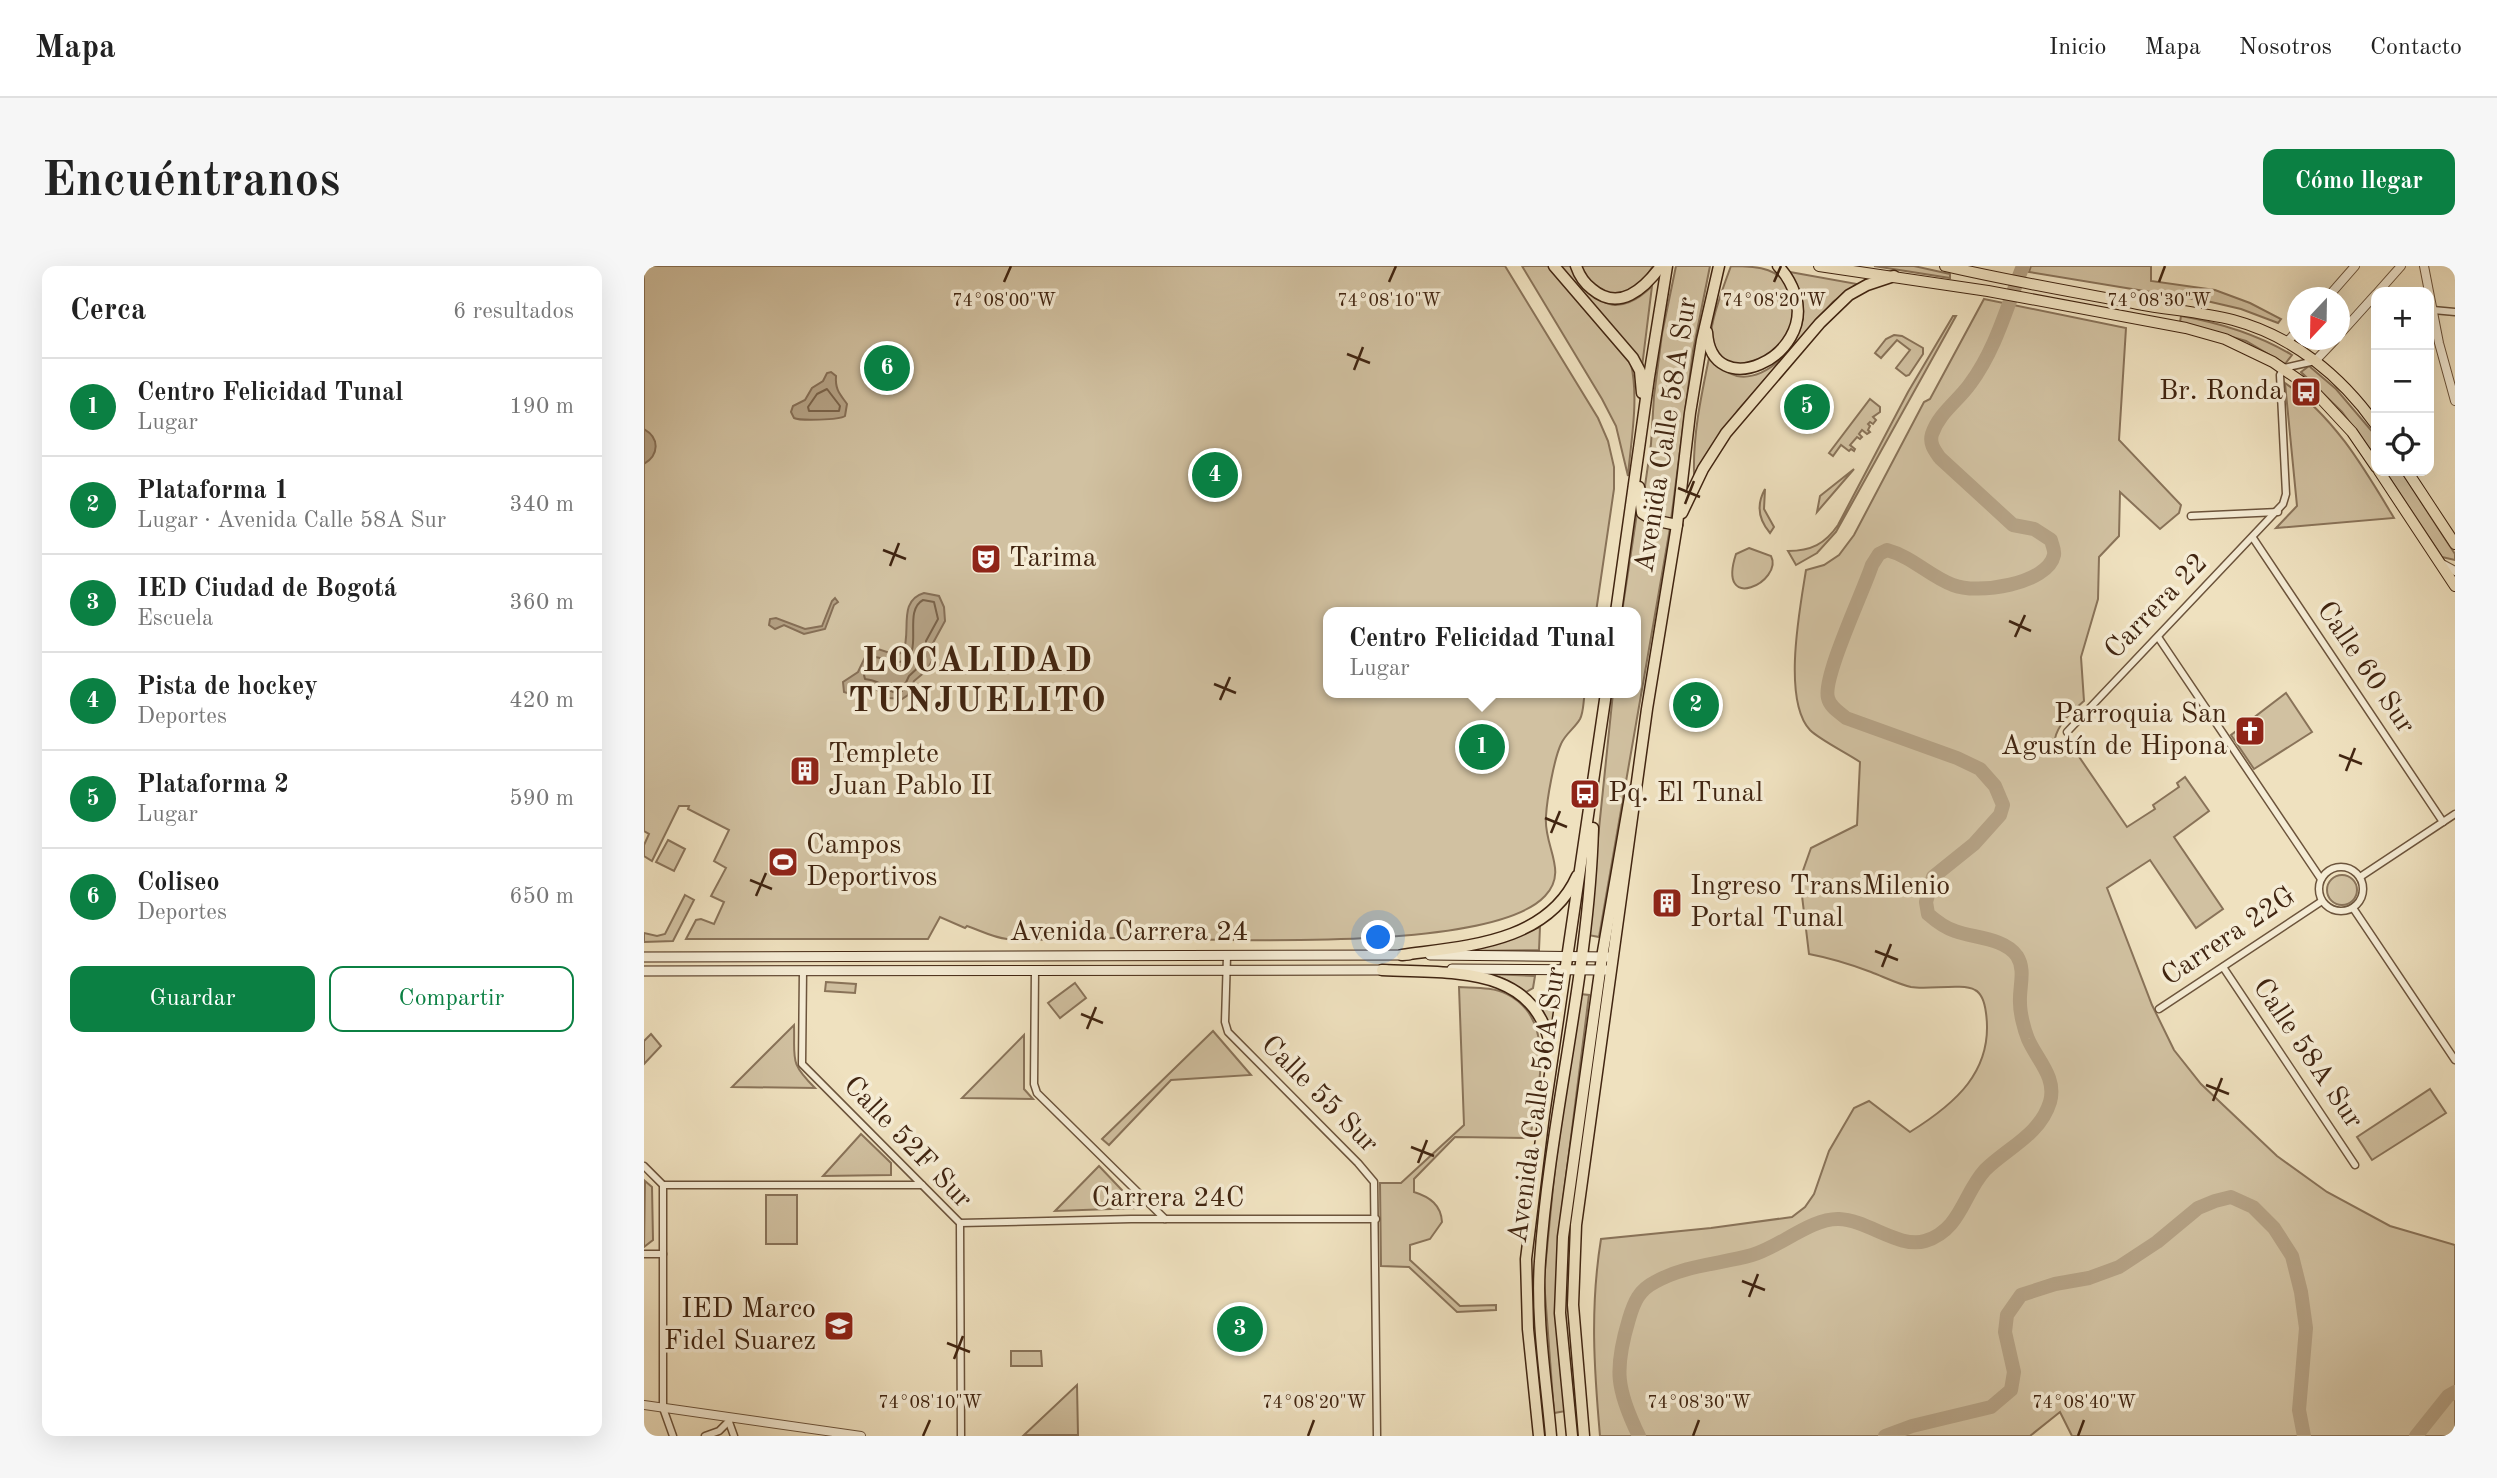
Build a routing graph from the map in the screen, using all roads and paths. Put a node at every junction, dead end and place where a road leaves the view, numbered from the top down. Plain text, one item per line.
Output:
1 (1554, 266) edge
2 (1576, 266) edge
3 (1661, 266) edge
4 (1667, 266) edge
5 (1719, 266) edge
6 (1778, 266) edge
7 (1819, 266) edge
8 (1945, 266) edge
9 (2355, 266) edge
10 (2402, 266) edge
11 (2424, 266) edge
12 (1894, 276) junction
13 (2337, 287) edge
14 (2383, 287) edge
15 (2428, 287) edge
16 (2371, 300) edge
17 (2434, 310) edge
18 (2455, 312) edge
19 (2434, 314) edge
20 (1706, 318) junction
21 (2350, 323) edge
22 (2287, 342) edge
23 (2299, 350) edge
24 (2325, 350) edge
25 (2315, 361) junction
26 (2284, 368) junction
27 (2451, 374) edge
28 (2455, 401) edge
29 (1643, 415) junction
30 (2371, 419) edge
31 (1638, 458) junction
32 (2371, 459) edge
33 (2383, 476) edge
34 (2410, 476) edge
35 (2278, 512) junction
36 (2191, 516) dead end
37 (1676, 525) junction
38 (2253, 538) junction
39 (2455, 544) edge
40 (2439, 562) junction
41 (2455, 571) edge
42 (2455, 586) edge
43 (1617, 607) edge
44 (2158, 637) junction
45 (1605, 698) edge
46 (2067, 732) dead end
47 (1595, 780) junction
48 (2455, 814) edge
49 (2443, 822) junction
50 (1582, 864) junction
51 (2360, 877) junction
52 (2321, 879) junction
53 (2322, 901) junction
54 (2353, 908) junction
55 (1402, 955) junction
56 (1227, 956) junction
57 (1568, 956) junction
58 (1581, 956) junction
59 (644, 957) edge
60 (1608, 957) junction
61 (2223, 967) junction
62 (1035, 970) junction
63 (1227, 970) junction
64 (1382, 970) junction
65 (1566, 970) junction
66 (1580, 970) junction
67 (1606, 970) junction
68 (644, 971) edge
69 (803, 971) junction
70 (2159, 1009) dead end
71 (2455, 1060) edge
72 (1552, 1066) junction
73 (1574, 1150) junction
74 (2355, 1164) dead end
75 (644, 1166) edge
76 (663, 1185) junction
77 (922, 1185) junction
78 (1582, 1185) junction
79 (1165, 1219) junction
80 (1376, 1219) junction
81 (960, 1223) junction
82 (644, 1254) edge
83 (663, 1254) junction
84 (1539, 1287) junction
85 (1527, 1320) junction
86 (644, 1405) edge
87 (663, 1408) junction
88 (728, 1419) junction
89 (719, 1431) junction
90 (798, 1432) edge
91 (733, 1435) edge
92 (673, 1436) edge
93 (705, 1436) edge
94 (861, 1436) edge
95 (961, 1436) edge
96 (1377, 1436) edge
97 (1539, 1436) edge
98 (1551, 1436) edge
99 (1572, 1436) edge
100 (1584, 1436) edge

1 - 29 highway
2 - 3 highway
4 - 29 highway, Avenida Calle 58A Sur
5 - 20 highway, Avenida Calle 58A Sur
6 - 20 highway
7 - 12 main road
8 - 22 main road
9 - 13 street
10 - 14 street
11 - 15 street
12 - 26 main road
12 - 37 highway
16 - 21 street
17 - 18 street
19 - 27 street
20 - 37 highway, Avenida Calle 58A Sur
23 - 25 main road
24 - 25 street
25 - 26 street
25 - 30 main road
26 - 32 main road
26 - 35 street
27 - 28 street
29 - 31 highway, Avenida Calle 58A Sur
31 - 37 highway
31 - 43 highway, Avenida Calle 58A Sur
33 - 40 main road
34 - 39 main road
35 - 36 street
35 - 38 street, Carrera 22
37 - 60 highway, Avenida Calle 58A Sur
38 - 44 street, Carrera 22
38 - 49 street, Calle 60 Sur
40 - 41 street
40 - 42 main road
44 - 46 street, Carrera 22
44 - 52 street
45 - 47 highway
47 - 50 highway
47 - 58 highway, Avenida Calle 56A Sur
48 - 49 street
49 - 51 street
50 - 55 highway
50 - 57 highway
51 - 52 street
51 - 54 street
52 - 53 street
53 - 54 street
53 - 61 street, Carrera 22G
54 - 71 street
55 - 56 main road, Avenida Carrera 24
55 - 57 main road, Avenida Carrera 24
56 - 59 main road, Avenida Carrera 24
56 - 63 street, Calle 55 Sur
57 - 58 main road, Avenida Carrera 24
57 - 65 highway
58 - 60 main road, Avenida Carrera 24
58 - 66 highway, Avenida Calle 56A Sur
60 - 67 highway, Avenida Calle 58A Sur
61 - 70 street, Carrera 22G
61 - 74 street, Calle 58A Sur
62 - 63 main road, Avenida Carrera 24
62 - 69 main road, Avenida Carrera 24
62 - 79 street
63 - 64 main road, Avenida Carrera 24
63 - 80 street, Calle 55 Sur
64 - 65 main road, Avenida Carrera 24
64 - 72 highway
65 - 66 main road, Avenida Carrera 24
65 - 72 highway, Avenida Calle 56A Sur
66 - 67 main road, Avenida Carrera 24
66 - 84 highway, Avenida Calle 56A Sur
67 - 73 highway, Avenida Calle 56A Sur
67 - 78 highway, Avenida Calle 56A Sur
68 - 69 main road, Avenida Carrera 24
69 - 77 street, Calle 52F Sur
72 - 85 highway, Avenida Calle 56A Sur
73 - 78 highway
73 - 99 highway, Avenida Calle 56A Sur
75 - 76 street
76 - 77 street
76 - 83 street
77 - 81 street, Calle 52F Sur
78 - 100 highway, Avenida Calle 56A Sur
79 - 80 street, Carrera 24C
79 - 81 street, Carrera 24C
80 - 96 street, Calle 55 Sur
81 - 95 street, Calle 52F Sur
82 - 83 street
83 - 87 street
84 - 85 highway
84 - 98 highway, Avenida Calle 56A Sur
85 - 97 highway, Avenida Calle 56A Sur
86 - 87 street
87 - 88 street
87 - 92 street
88 - 89 street
88 - 90 street
88 - 91 street
89 - 91 street
89 - 93 street
90 - 94 street

